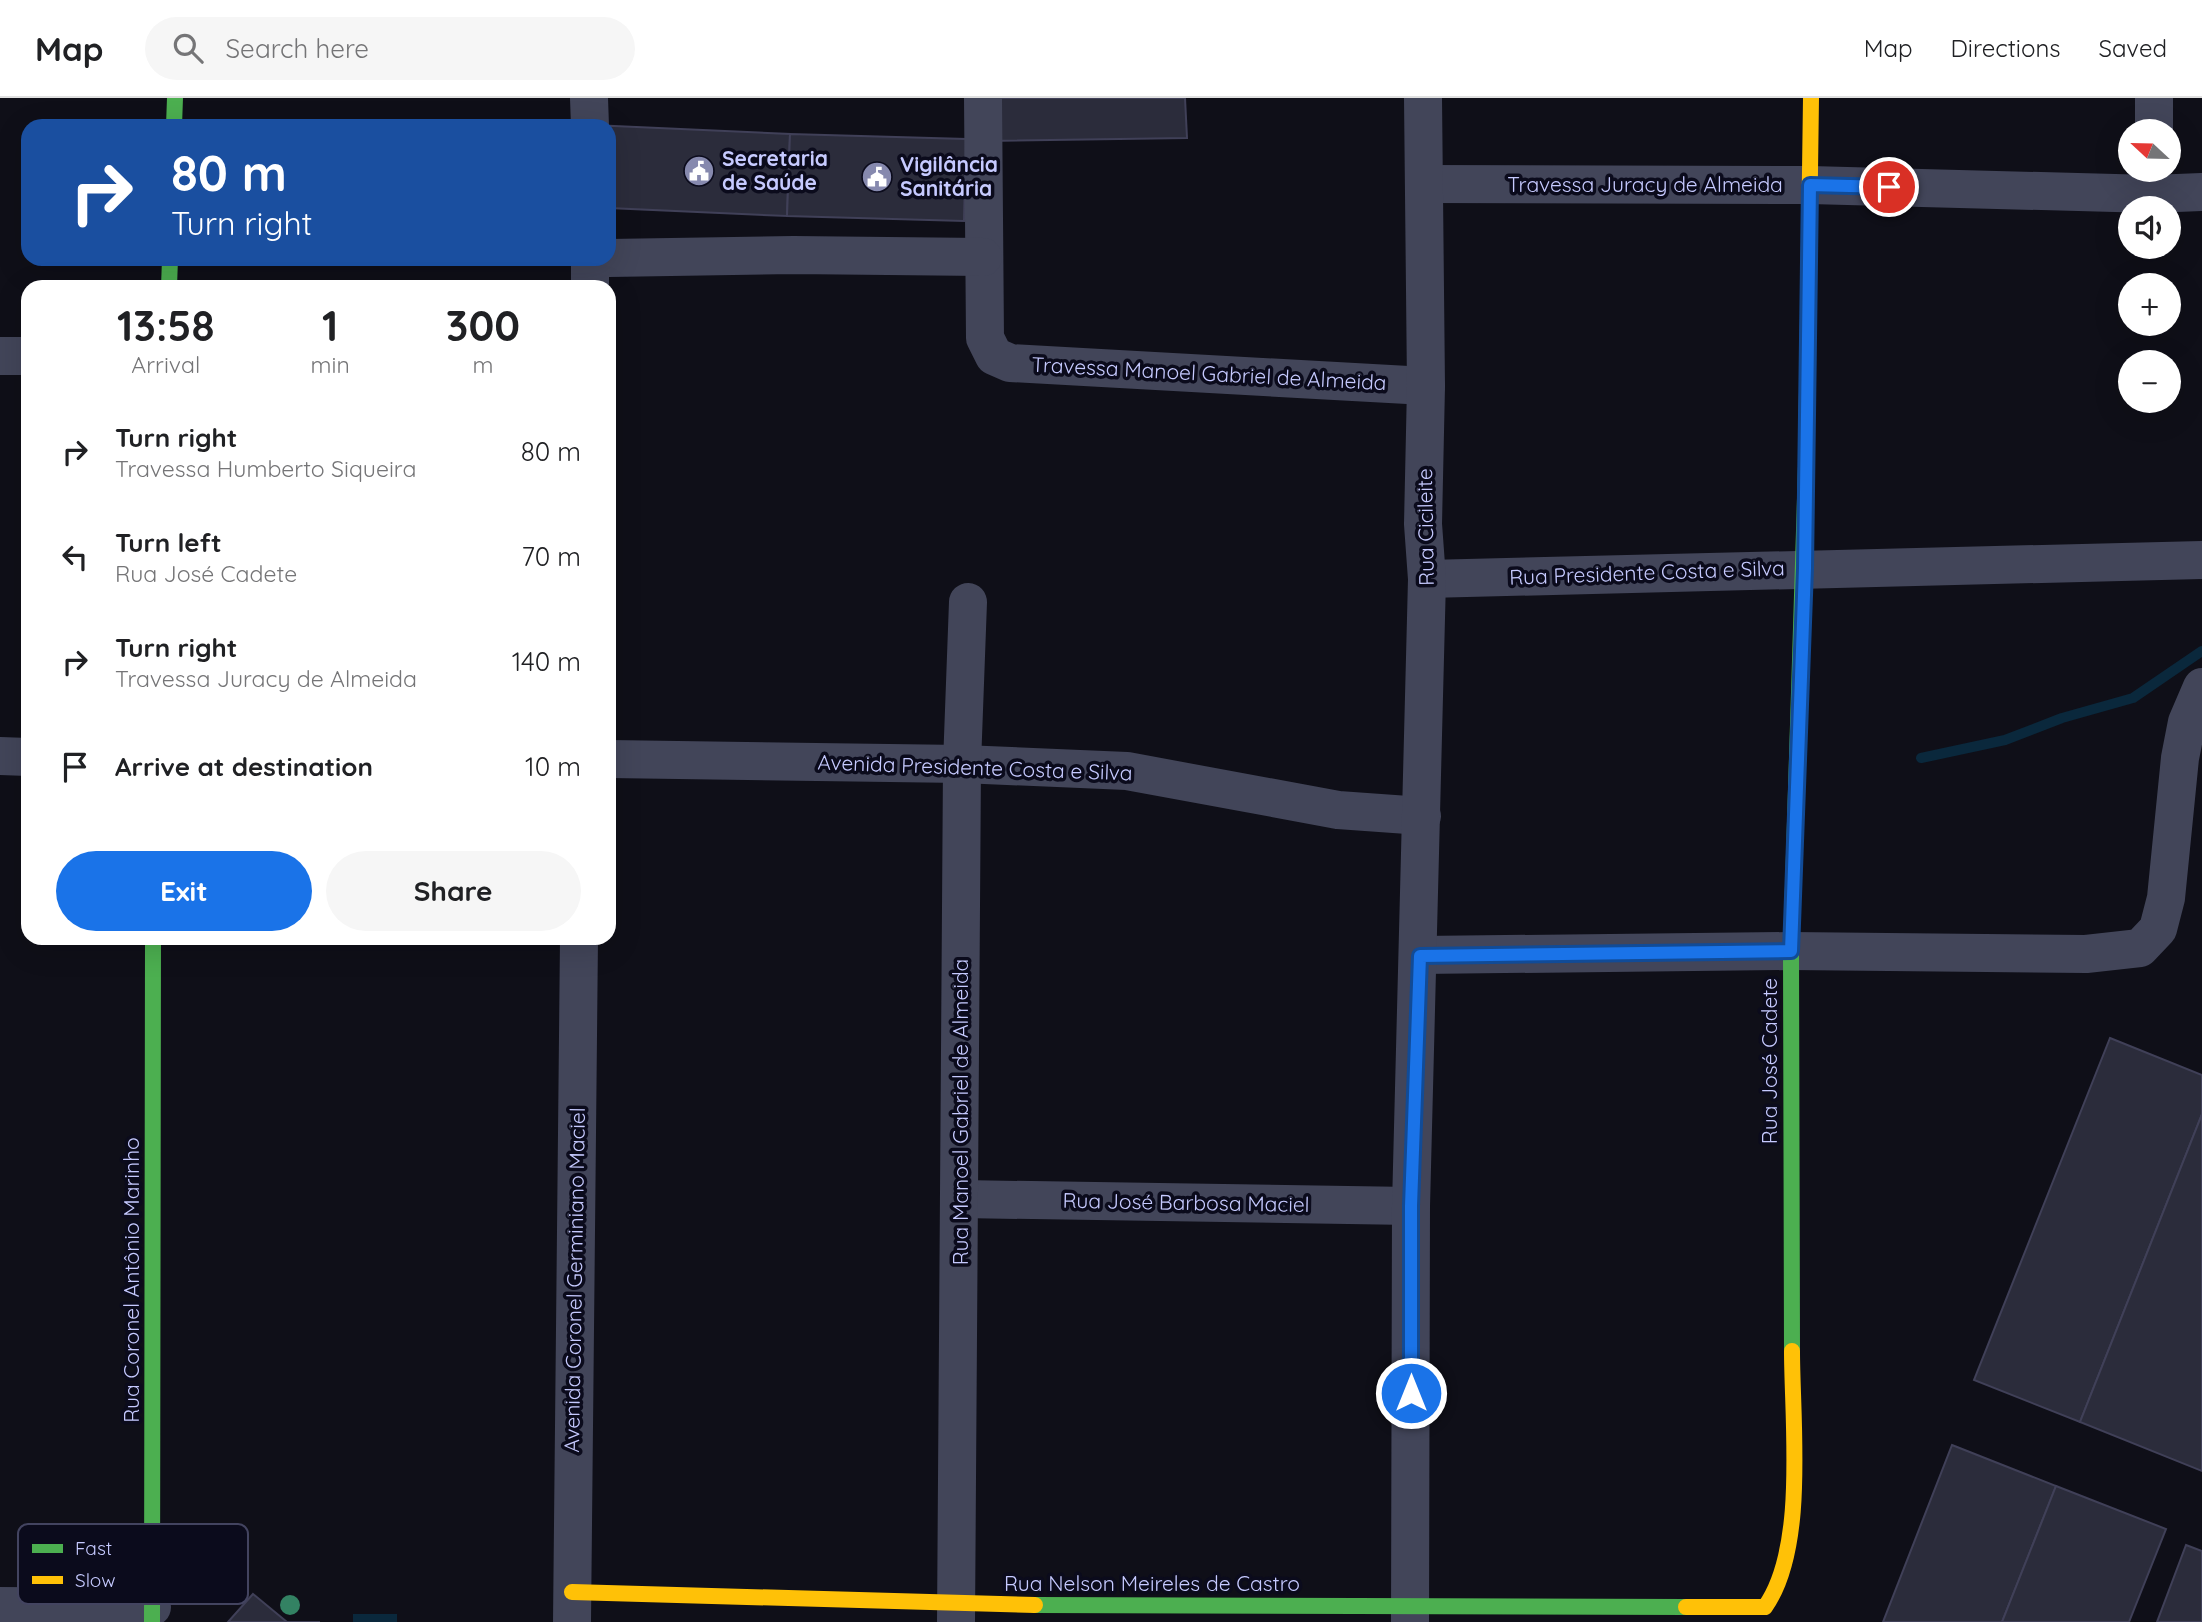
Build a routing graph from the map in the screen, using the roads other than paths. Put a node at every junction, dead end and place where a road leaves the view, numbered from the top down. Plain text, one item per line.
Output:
1 (175, 98) edge
2 (589, 98) edge
3 (983, 98) edge
4 (1423, 98) edge
5 (1811, 98) edge
6 (2154, 98) edge
7 (174, 119) edge
8 (590, 119) edge
9 (2154, 119) edge
10 (2153, 182) edge
11 (1424, 184) junction
12 (1810, 185) junction
13 (2202, 192) edge
14 (984, 257) junction
15 (616, 258) edge
16 (0, 356) edge
17 (21, 356) edge
18 (1426, 386) junction
19 (2202, 560) edge
20 (1805, 568) junction
21 (1427, 579) junction
22 (968, 602) dead end
23 (2202, 687) edge
24 (0, 756) edge
25 (21, 757) edge
26 (616, 759) edge
27 (962, 764) junction
28 (1422, 816) junction
29 (153, 945) edge
30 (579, 945) edge
31 (1791, 951) junction
32 (1420, 956) junction
33 (961, 1199) junction
34 (1411, 1206) junction
35 (152, 1524) edge
36 (0, 1606) edge
37 (572, 1607) edge
38 (1731, 1609) joint
39 (1410, 1613) edge
40 (152, 1614) edge
41 (956, 1614) edge

1 - 7 street
2 - 8 street
3 - 14 street
4 - 11 street, Rua Cicileite
5 - 12 street, Rua José Cadete
6 - 9 street
10 - 12 street, Travessa Juracy de Almeida
10 - 13 street, Travessa Juracy de Almeida
11 - 12 street, Travessa Juracy de Almeida
11 - 18 street, Rua Cicileite
12 - 20 street, Rua José Cadete
14 - 15 street
14 - 18 street, Travessa Manoel Gabriel de Almeida
16 - 17 street
18 - 21 street, Rua Cicileite
19 - 20 street, Rua Presidente Costa e Silva
20 - 21 street, Rua Presidente Costa e Silva
20 - 31 street, Rua José Cadete
21 - 28 street, Rua Cicileite
22 - 27 street, Rua Manoel Gabriel de Almeida
23 - 31 street
24 - 25 street
26 - 27 street, Avenida Presidente Costa e Silva
27 - 28 street, Avenida Presidente Costa e Silva
27 - 33 street, Rua Manoel Gabriel de Almeida
28 - 32 street, Rua Cicileite
29 - 35 street, Rua Coronel Antônio Marinho
30 - 37 street, Avenida Coronel Germiniano Maciel
31 - 32 street
31 - 38 street, Rua José Cadete
32 - 34 street, Rua Cicileite
33 - 34 street, Rua José Barbosa Maciel
33 - 41 street, Rua Manoel Gabriel de Almeida
34 - 39 street, Rua Cicileite
36 - 40 street
37 - 41 street, Rua Nelson Meireles de Castro
38 - 39 street, Rua Nelson Meireles de Castro
39 - 41 street, Rua Nelson Meireles de Castro

